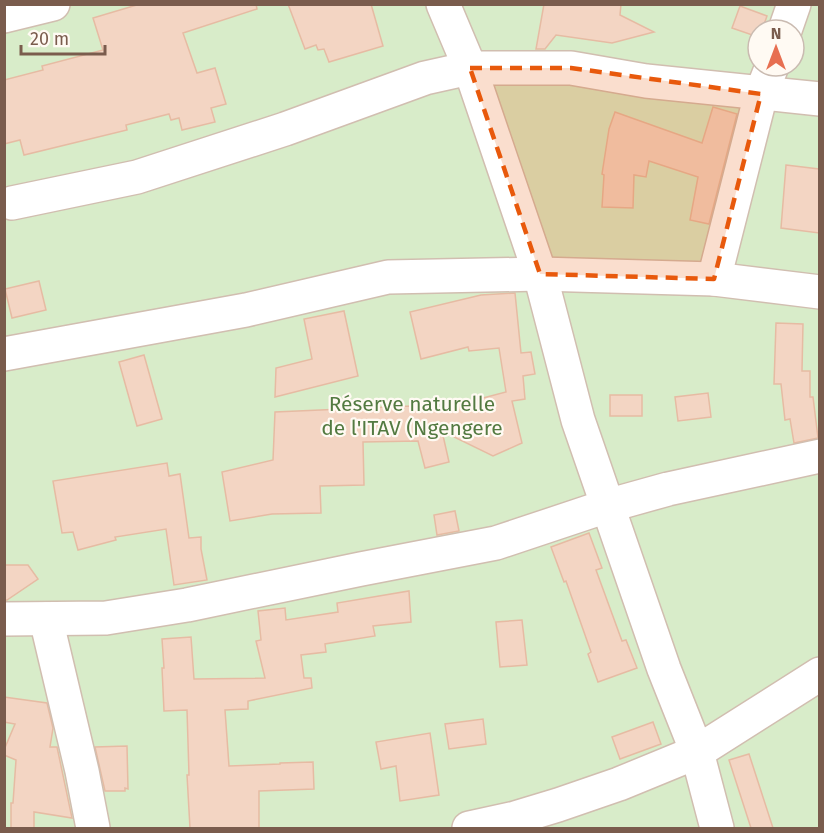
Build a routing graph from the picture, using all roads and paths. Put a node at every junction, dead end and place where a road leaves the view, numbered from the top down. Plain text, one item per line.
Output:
1 (53, 4) edge
2 (442, 4) edge
3 (4, 16) edge
4 (470, 68) junction
5 (766, 80) edge
6 (819, 99) edge
7 (12, 203) dead end
8 (540, 274) junction
9 (714, 279) junction
10 (819, 292) edge
11 (4, 354) edge
12 (819, 456) edge
13 (607, 506) junction
14 (4, 619) edge
15 (46, 619) junction
16 (819, 674) edge
17 (696, 752) junction
18 (93, 828) edge
19 (469, 828) edge
20 (717, 828) edge

1 - 3 street
2 - 4 street
4 - 5 street
4 - 7 street
4 - 8 street
5 - 6 street
5 - 9 street
8 - 9 street
8 - 11 street
8 - 13 street
9 - 10 street
12 - 13 street
13 - 15 street
13 - 17 street
14 - 15 street
15 - 18 street
16 - 17 street
17 - 19 street
17 - 20 street

